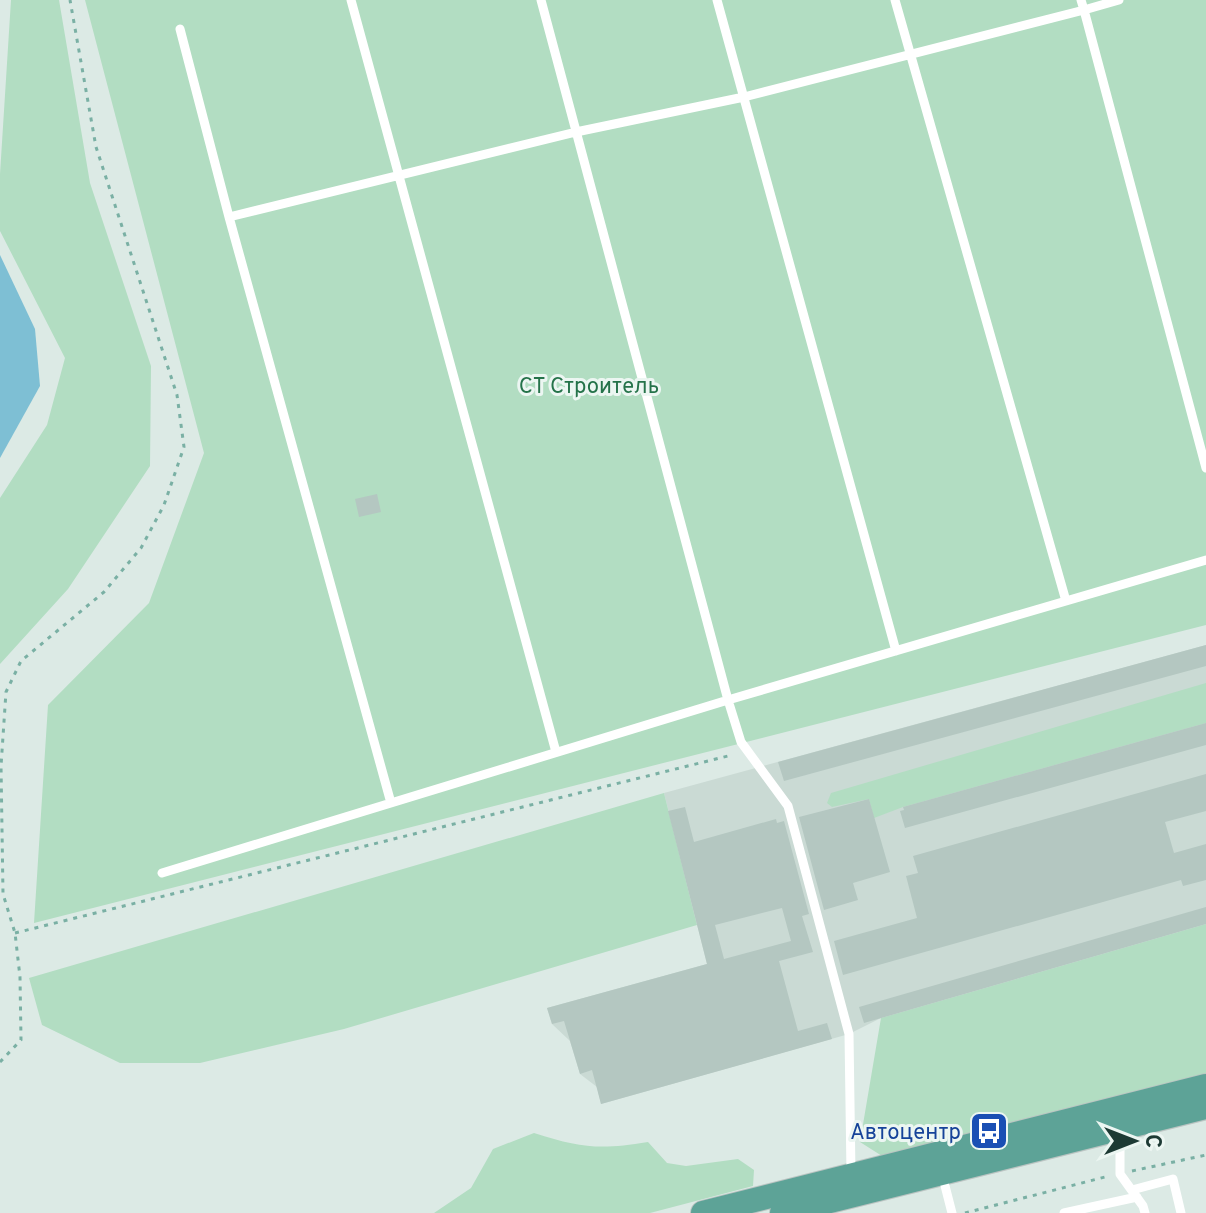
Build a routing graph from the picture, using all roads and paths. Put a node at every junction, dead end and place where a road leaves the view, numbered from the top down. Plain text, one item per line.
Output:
1 (70, 0) edge
2 (351, 0) edge
3 (541, 0) edge
4 (717, 0) edge
5 (895, 0) edge
6 (1119, 0) edge
7 (1082, 5) edge
8 (180, 29) dead end
9 (910, 54) junction
10 (744, 97) junction
11 (576, 132) junction
12 (400, 174) junction
13 (229, 217) junction
14 (1206, 468) edge
15 (1206, 560) edge
16 (1066, 601) junction
17 (896, 651) junction
18 (728, 700) junction
19 (747, 751) junction
20 (556, 752) junction
21 (391, 803) junction
22 (162, 873) dead end
23 (15, 933) junction
24 (0, 1062) edge
25 (1206, 1086) edge
26 (1206, 1107) edge
27 (1120, 1128) junction
28 (851, 1174) junction
29 (942, 1174) junction
30 (1134, 1194) junction
31 (1018, 1199) dead end
32 (703, 1213) edge
33 (782, 1213) edge
34 (952, 1213) edge
35 (965, 1213) edge
36 (1064, 1213) edge
37 (1145, 1213) edge
38 (1181, 1213) edge

1 - 23 path
2 - 12 lane
3 - 11 lane
4 - 10 lane
5 - 9 lane
6 - 7 lane
7 - 9 lane
7 - 14 lane
8 - 13 lane
9 - 10 lane
9 - 16 lane
10 - 11 lane
10 - 17 lane
11 - 12 lane
11 - 18 lane
12 - 13 lane
12 - 20 lane
13 - 21 lane
15 - 16 lane
16 - 17 lane
17 - 18 lane
18 - 19 lane
18 - 20 lane
19 - 23 path
19 - 28 lane
20 - 21 lane
21 - 22 lane
23 - 24 path
25 - 28 main road
26 - 27 main road
27 - 29 main road
27 - 30 lane
28 - 32 main road
29 - 33 main road
29 - 34 lane
30 - 36 lane
30 - 37 lane
30 - 38 lane
31 - 35 path

